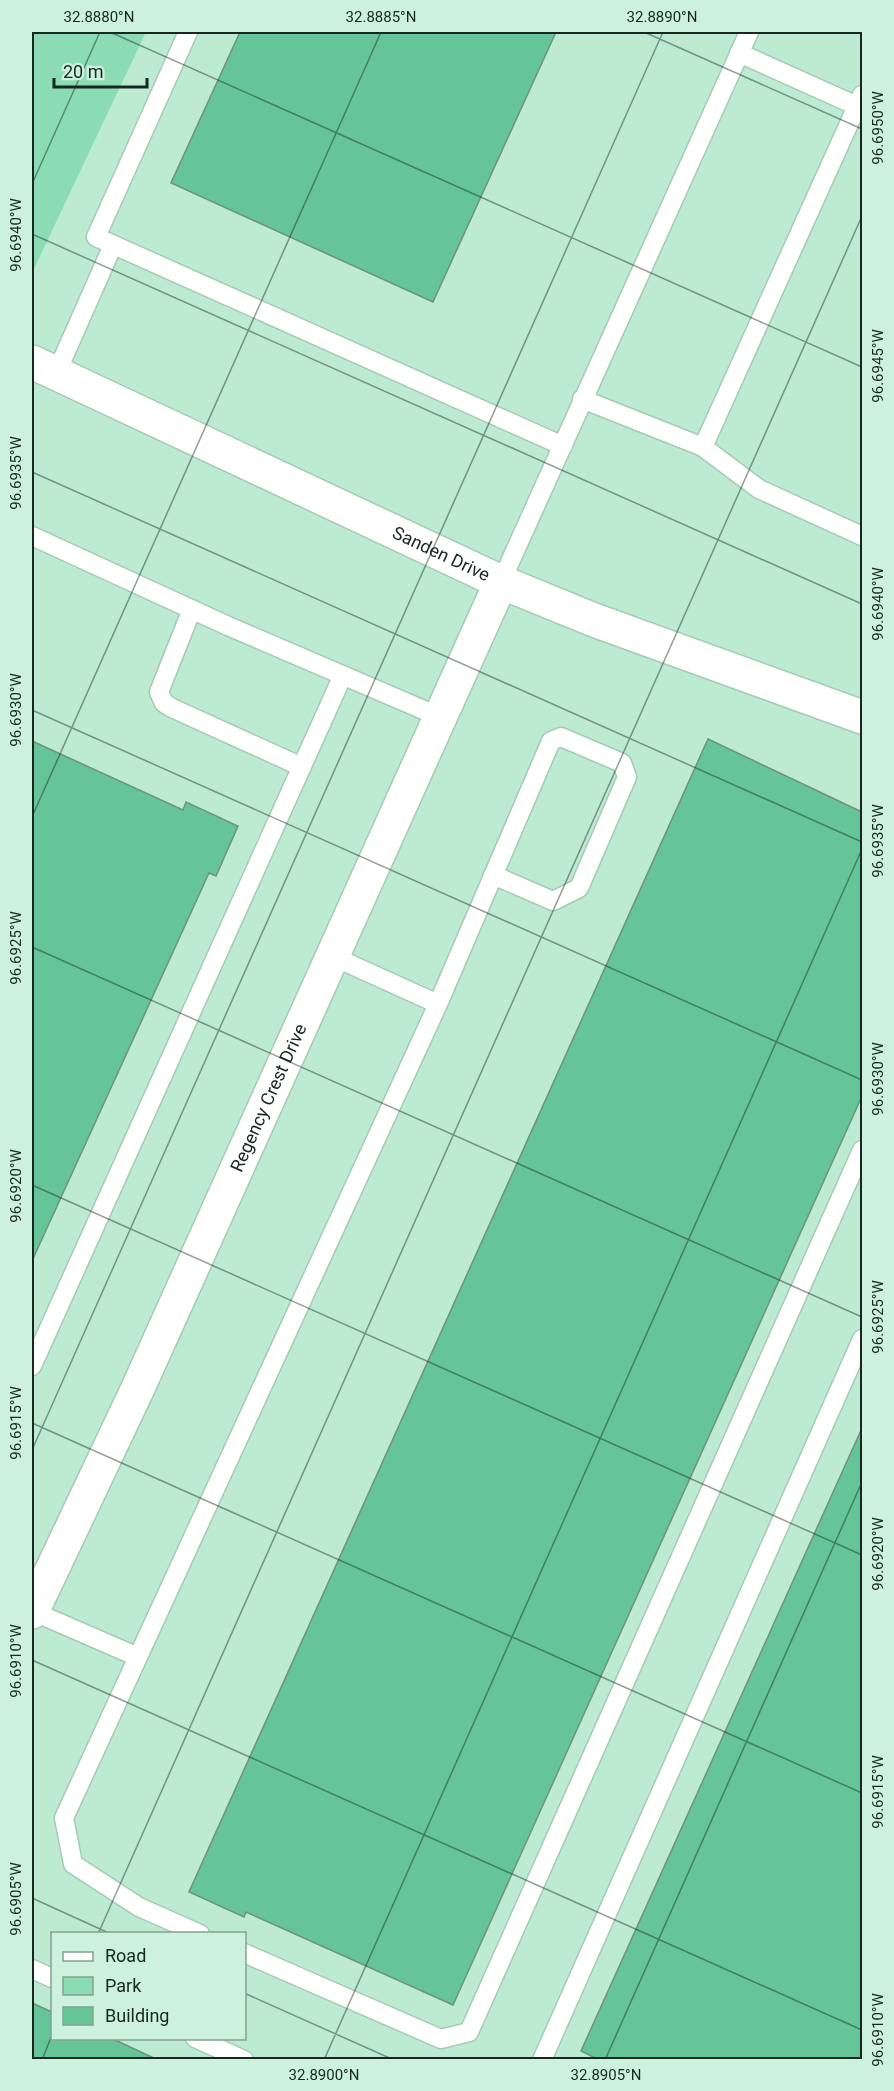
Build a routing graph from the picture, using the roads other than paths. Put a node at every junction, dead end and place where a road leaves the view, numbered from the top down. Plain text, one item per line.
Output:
1 (188, 32) edge
2 (749, 32) edge
3 (739, 53) junction
4 (860, 101) edge
5 (113, 245) junction
6 (44, 368) edge
7 (582, 399) junction
8 (563, 446) junction
9 (703, 447) junction
10 (32, 536) edge
11 (862, 536) edge
12 (501, 582) junction
13 (192, 609) junction
14 (343, 675) junction
15 (440, 717) junction
16 (862, 717) edge
17 (302, 767) junction
18 (493, 875) junction
19 (332, 956) junction
20 (438, 1004) junction
21 (862, 1150) edge
22 (862, 1339) edge
23 (32, 1366) edge
24 (32, 1611) edge
25 (138, 1657) junction
26 (195, 1932) edge
27 (246, 1954) edge
28 (32, 1969) edge
29 (51, 1978) edge
30 (199, 2040) edge
31 (244, 2060) edge
32 (542, 2060) edge

1 - 5 lane
2 - 3 lane
3 - 4 lane
3 - 7 lane
4 - 9 lane
5 - 6 lane
5 - 8 lane
6 - 12 street, Sanden Drive
7 - 8 lane
7 - 9 lane
8 - 12 lane
9 - 11 lane
10 - 13 lane
12 - 15 street, Regency Crest Drive
12 - 16 street, Sanden Drive
13 - 14 lane
13 - 17 lane
14 - 15 lane
14 - 17 lane
15 - 19 street, Regency Crest Drive
17 - 23 lane
18 - 18 lane
18 - 20 lane
19 - 20 lane
19 - 24 street, Regency Crest Drive
20 - 25 lane
21 - 27 lane
22 - 32 lane
24 - 25 lane
25 - 26 lane
28 - 29 lane
30 - 31 lane

